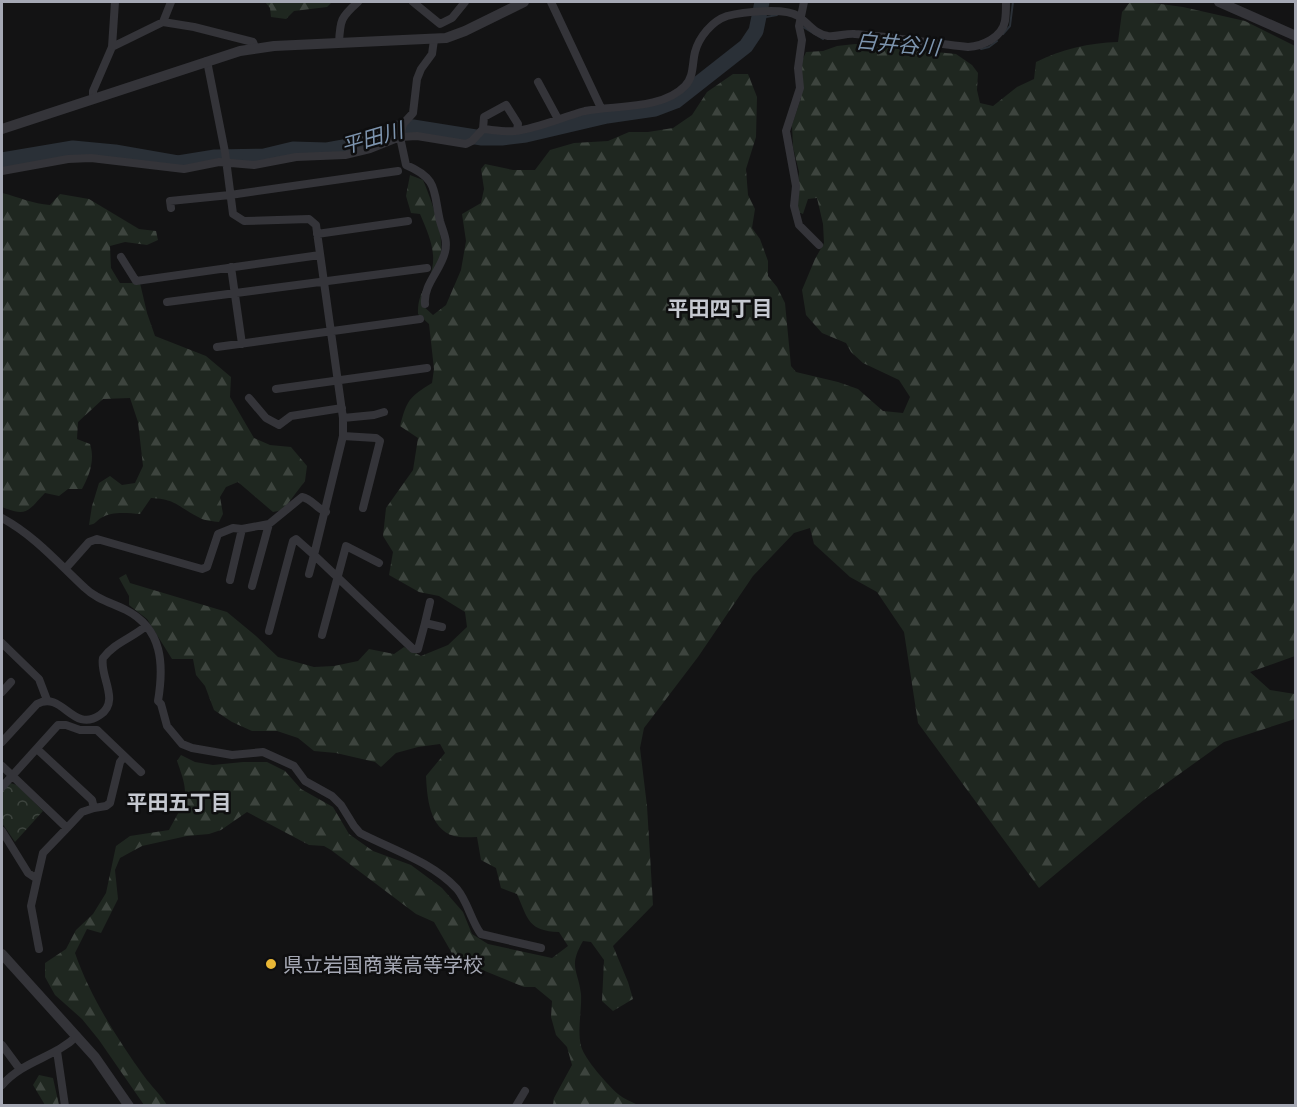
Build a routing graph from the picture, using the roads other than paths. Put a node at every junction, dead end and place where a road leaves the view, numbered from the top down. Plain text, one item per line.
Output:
1 (116, 2) edge
2 (171, 2) edge
3 (358, 2) edge
4 (413, 2) edge
5 (465, 2) edge
6 (524, 2) edge
7 (551, 2) edge
8 (804, 2) edge
9 (1006, 2) edge
10 (1219, 2) edge
11 (800, 17) junction
12 (163, 22) junction
13 (1296, 36) edge
14 (434, 40) junction
15 (339, 43) junction
16 (112, 47) junction
17 (255, 47) junction
18 (207, 61) junction
19 (538, 82) dead end
20 (93, 99) junction
21 (602, 108) junction
22 (558, 119) junction
23 (2, 129) edge
24 (517, 130) junction
25 (482, 131) junction
26 (400, 135) junction
27 (225, 158) junction
28 (2, 171) edge
29 (398, 171) dead end
30 (230, 195) junction
31 (171, 208) dead end
32 (408, 222) dead end
33 (317, 234) junction
34 (819, 245) dead end
35 (320, 255) junction
36 (121, 257) dead end
37 (231, 267) junction
38 (427, 268) dead end
39 (323, 282) junction
40 (235, 294) junction
41 (167, 302) dead end
42 (425, 304) dead end
43 (420, 320) dead end
44 (330, 331) junction
45 (242, 344) junction
46 (217, 347) dead end
47 (427, 368) dead end
48 (338, 381) junction
49 (276, 389) dead end
50 (249, 398) dead end
51 (342, 408) junction
52 (384, 412) dead end
53 (343, 418) junction
54 (344, 436) junction
55 (363, 508) dead end
56 (326, 512) junction
57 (2, 518) edge
58 (269, 524) junction
59 (242, 529) junction
60 (314, 555) junction
61 (379, 563) dead end
62 (66, 568) junction
63 (309, 574) dead end
64 (338, 579) junction
65 (230, 580) dead end
66 (252, 586) dead end
67 (430, 602) dead end
68 (424, 623) junction
69 (146, 626) junction
70 (442, 627) dead end
71 (269, 631) dead end
72 (321, 635) dead end
73 (2, 643) edge
74 (47, 700) junction
75 (2, 742) edge
76 (37, 749) junction
77 (124, 757) junction
78 (2, 766) edge
79 (141, 772) dead end
80 (12, 776) junction
81 (2, 787) edge
82 (94, 808) junction
83 (67, 828) junction
84 (2, 831) edge
85 (37, 879) junction
86 (541, 948) dead end
87 (39, 950) dead end
88 (2, 954) edge
89 (77, 1036) junction
90 (2, 1045) edge
91 (57, 1051) junction
92 (19, 1068) junction
93 (2, 1085) edge
94 (65, 1106) edge
95 (129, 1106) edge

1 - 16 street
2 - 12 street
3 - 15 street
4 - 5 street
6 - 14 street
7 - 21 street
8 - 11 street
9 - 11 street
10 - 13 street
11 - 21 street
11 - 34 street
12 - 16 street
12 - 17 street
14 - 15 street
14 - 26 street
15 - 17 street
16 - 20 street
17 - 18 street
18 - 20 street
18 - 27 street
19 - 22 street
20 - 23 street
21 - 22 street
22 - 24 street
24 - 25 street
24 - 25 street
25 - 26 street
26 - 27 street
26 - 42 street
27 - 28 street
27 - 30 street
29 - 30 street
30 - 31 street
30 - 33 street
32 - 33 street
33 - 35 street
35 - 37 street
35 - 39 street
36 - 37 street
37 - 40 street
38 - 39 street
39 - 40 street
39 - 44 street
40 - 41 street
40 - 45 street
43 - 44 street
44 - 45 street
44 - 48 street
45 - 46 street
47 - 48 street
48 - 49 street
48 - 51 street
50 - 51 street
51 - 53 street
52 - 53 street
53 - 54 street
54 - 55 street
54 - 56 street
56 - 58 street
56 - 60 street
57 - 62 street
58 - 59 street
58 - 66 street
59 - 62 street
59 - 65 street
60 - 63 street
60 - 64 street
60 - 71 street
61 - 64 street
62 - 69 street
64 - 68 street
64 - 72 street
67 - 68 street
68 - 70 street
69 - 74 street
69 - 86 street
73 - 74 street
74 - 75 street
76 - 77 street
76 - 80 street
76 - 82 street
77 - 79 street
77 - 82 street
78 - 80 street
80 - 81 street
80 - 83 street
82 - 83 street
83 - 85 street
84 - 85 street
85 - 87 street
88 - 89 street
89 - 91 street
89 - 95 street
90 - 92 street
91 - 92 street
91 - 94 street
92 - 93 street

